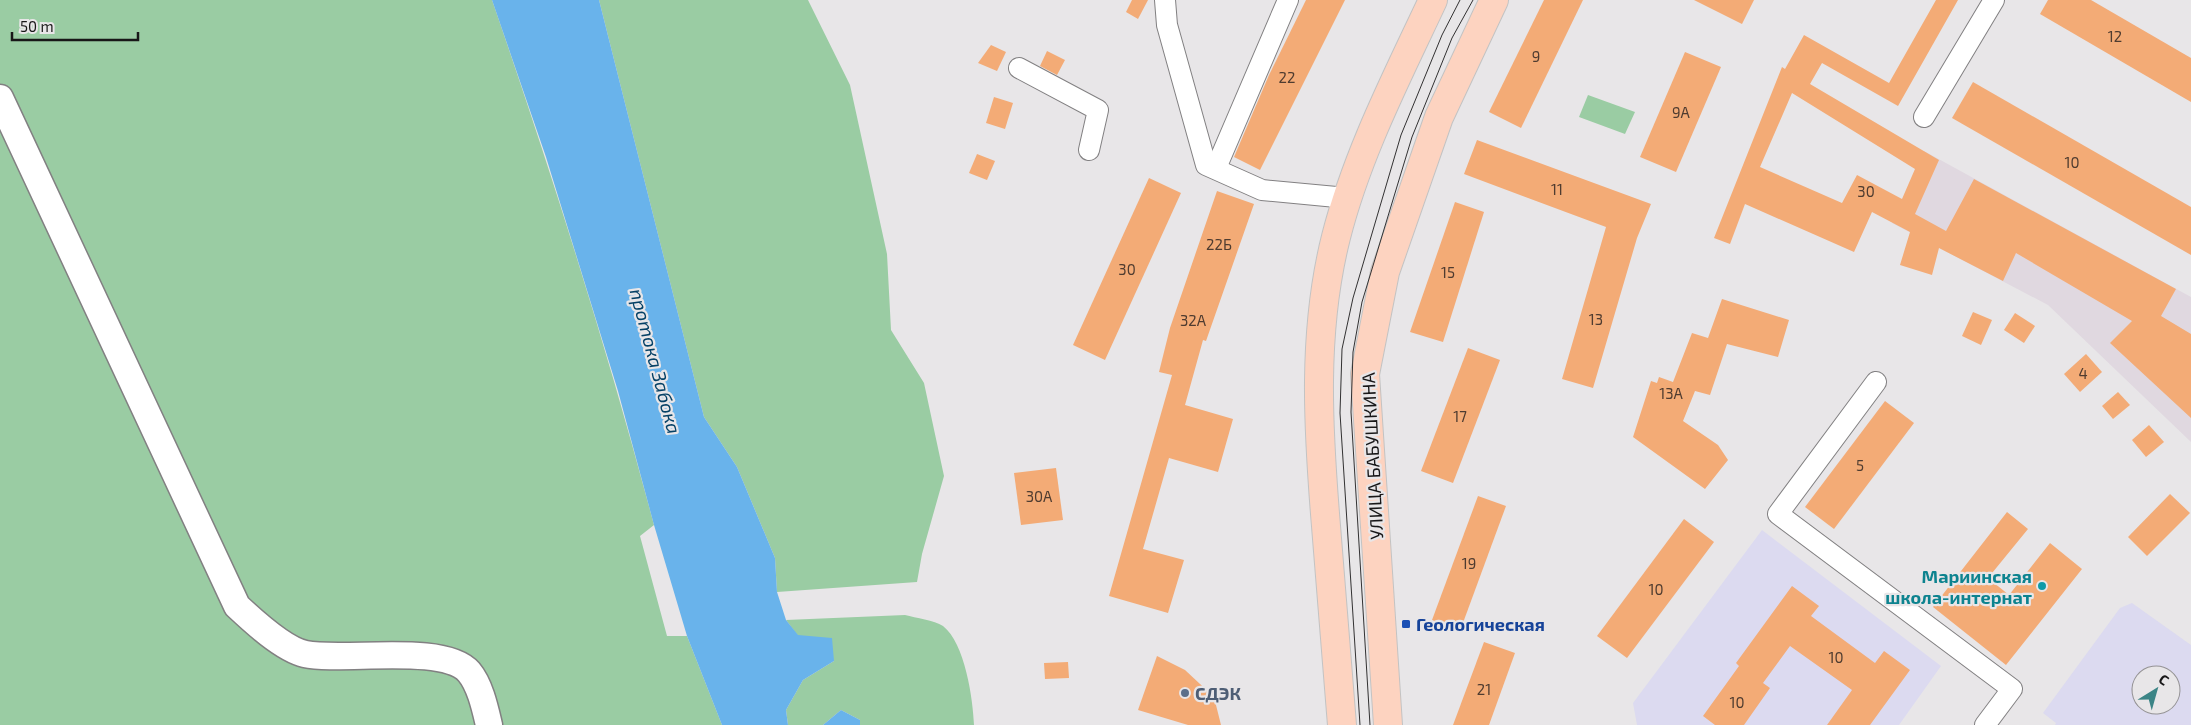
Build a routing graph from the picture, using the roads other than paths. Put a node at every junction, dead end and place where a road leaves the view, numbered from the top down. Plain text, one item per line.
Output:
1 (1165, 0) edge
2 (1288, 0) edge
3 (1433, 0) edge
4 (1494, 0) edge
5 (1994, 0) edge
6 (1019, 68) dead end
7 (0, 98) edge
8 (1924, 117) dead end
9 (1089, 150) dead end
10 (1216, 168) junction
11 (1347, 198) junction
12 (1876, 382) dead end
13 (490, 725) edge
14 (1342, 725) edge
15 (1388, 725) edge
16 (1984, 725) edge

1 - 10 street
2 - 10 street
3 - 11 main road
4 - 15 main road, УЛИЦА БАБУШКИНА
5 - 8 street
6 - 9 street
7 - 13 street
10 - 11 street
11 - 14 main road
12 - 16 street

